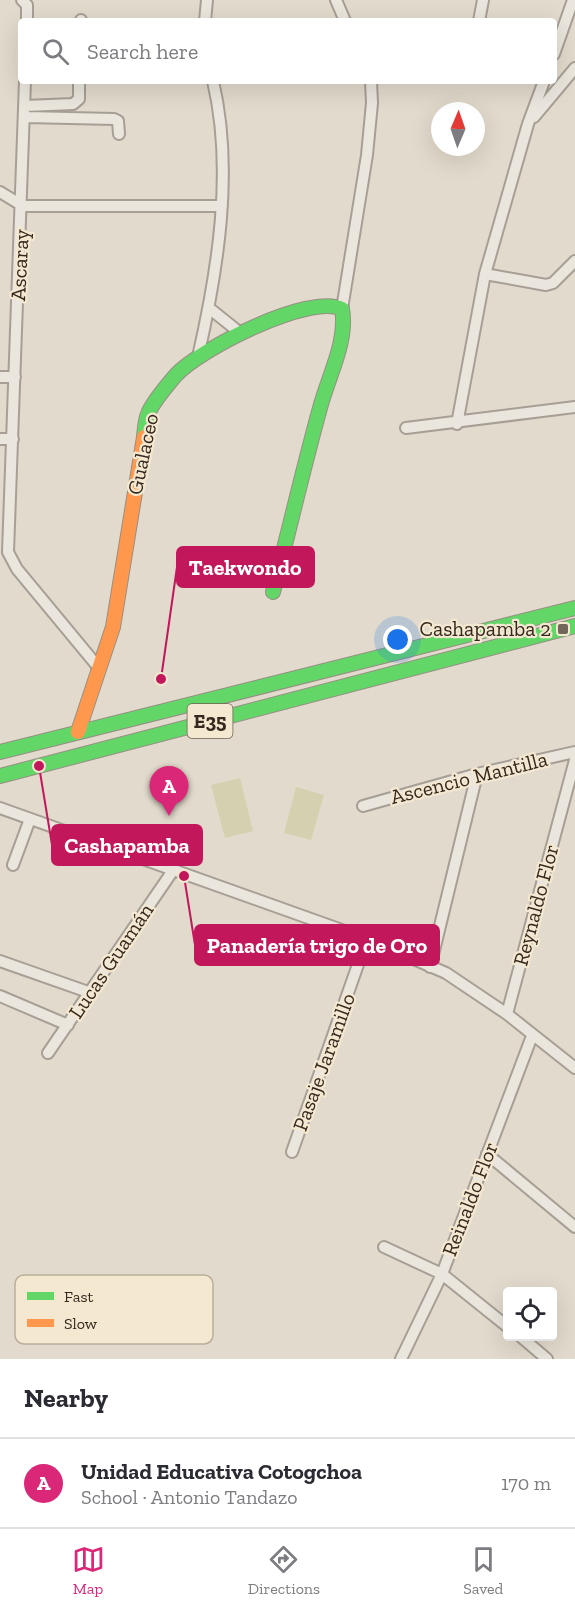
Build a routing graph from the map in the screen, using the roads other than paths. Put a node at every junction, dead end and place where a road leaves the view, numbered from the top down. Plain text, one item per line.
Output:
1 (207, 0) edge
2 (336, 0) edge
3 (483, 0) edge
4 (573, 0) edge
5 (26, 2) edge
6 (27, 18) edge
7 (205, 18) edge
8 (344, 18) edge
9 (480, 18) edge
10 (557, 45) edge
11 (575, 68) edge
12 (25, 84) edge
13 (79, 84) edge
14 (214, 84) edge
15 (371, 84) edge
16 (543, 84) edge
17 (25, 112) junction
18 (528, 124) junction
19 (119, 134) dead end
20 (0, 192) edge
21 (23, 206) junction
22 (222, 206) junction
23 (575, 261) edge
24 (485, 274) junction
25 (209, 308) junction
26 (342, 309) junction
27 (238, 332) junction
28 (198, 357) junction
29 (0, 377) edge
30 (15, 377) junction
31 (575, 407) edge
32 (458, 424) junction
33 (406, 428) dead end
34 (0, 439) edge
35 (13, 439) junction
36 (273, 592) dead end
37 (575, 608) edge
38 (575, 626) edge
39 (99, 668) junction
40 (78, 732) junction
41 (0, 752) edge
42 (575, 752) edge
43 (575, 760) edge
44 (477, 774) junction
45 (0, 776) edge
46 (363, 806) dead end
47 (0, 808) edge
48 (30, 819) junction
49 (13, 865) dead end
50 (174, 869) junction
51 (367, 939) junction
52 (0, 961) edge
53 (430, 967) junction
54 (91, 993) junction
55 (0, 996) edge
56 (507, 1014) junction
57 (68, 1025) junction
58 (531, 1036) junction
59 (575, 1051) edge
60 (48, 1053) dead end
61 (571, 1065) edge
62 (292, 1152) dead end
63 (487, 1154) junction
64 (575, 1227) edge
65 (384, 1247) dead end
66 (442, 1274) junction
67 (503, 1324) edge
68 (526, 1341) edge
69 (401, 1359) edge
70 (548, 1359) edge

1 - 7 street
2 - 8 street
3 - 9 street
4 - 10 street
5 - 6 street
11 - 18 street
12 - 17 street, Ascaray
13 - 17 street
14 - 22 street
15 - 26 street
16 - 18 street
17 - 19 street
17 - 21 street, Ascaray
18 - 24 street
20 - 21 street
21 - 22 street
21 - 30 street, Ascaray
22 - 25 street
23 - 24 street
24 - 32 street
25 - 27 street
25 - 28 street
26 - 27 main road, Gualaceo
26 - 36 main road
27 - 28 main road, Gualaceo
28 - 39 main road, Gualaceo
29 - 30 street
30 - 35 street, Ascaray
31 - 32 street
32 - 33 street
34 - 35 street
35 - 39 street, Ascaray
37 - 40 main road, E35
38 - 45 main road, E35
39 - 40 main road, Gualaceo
40 - 41 main road, E35
42 - 44 street, Ascencio Mantilla
43 - 56 street, Reynaldo Flor
44 - 46 street, Ascencio Mantilla
44 - 53 street
47 - 48 street
48 - 49 street
48 - 50 street
50 - 51 street
50 - 54 street, Lucas Guamán
51 - 53 street
51 - 62 street, Pasaje Jaramillo
52 - 54 street
53 - 56 street
54 - 57 street, Lucas Guamán
55 - 57 street
56 - 58 street
57 - 60 street, Lucas Guamán
58 - 61 street
58 - 63 street, Reinaldo Flor
59 - 61 street
63 - 64 street
63 - 66 street, Reinaldo Flor
65 - 66 street
66 - 67 street
66 - 69 street, Reinaldo Flor
68 - 70 street

